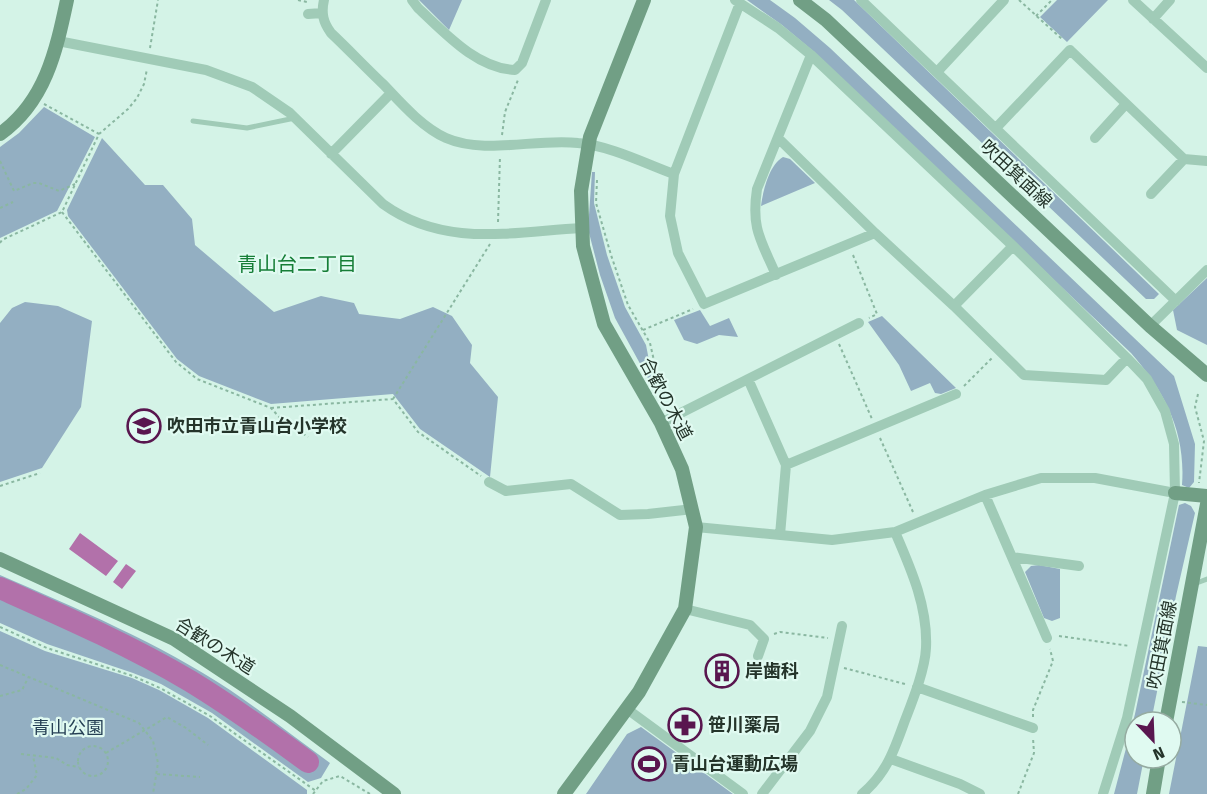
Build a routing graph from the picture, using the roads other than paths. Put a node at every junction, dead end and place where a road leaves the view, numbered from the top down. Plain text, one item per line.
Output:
1 (67, 0) edge
2 (324, 0) edge
3 (412, 0) edge
4 (644, 0) edge
5 (800, 0) edge
6 (861, 0) edge
7 (1004, 0) edge
8 (1133, 0) edge
9 (1170, 0) edge
10 (543, 1) edge
11 (737, 2) edge
12 (322, 13) junction
13 (308, 14) dead end
14 (1153, 19) junction
15 (58, 41) junction
16 (810, 55) junction
17 (1207, 68) edge
18 (937, 72) junction
19 (391, 93) junction
20 (1126, 104) junction
21 (295, 118) junction
22 (193, 121) dead end
23 (996, 128) junction
24 (0, 134) edge
25 (1095, 138) dead end
26 (779, 139) junction
27 (588, 144) junction
28 (331, 154) junction
29 (1184, 159) junction
30 (1207, 161) edge
31 (674, 174) junction
32 (1151, 194) dead end
33 (581, 228) junction
34 (874, 233) junction
35 (1013, 246) junction
36 (1207, 270) edge
37 (776, 275) junction
38 (1176, 301) junction
39 (954, 306) junction
40 (860, 323) road end
41 (1150, 326) junction
42 (1127, 358) junction
43 (1207, 375) edge
44 (748, 379) junction
45 (956, 394) road end
46 (661, 423) junction
47 (786, 465) junction
48 (489, 482) road end
49 (1175, 493) junction
50 (985, 495) junction
51 (1207, 496) edge
52 (1207, 504) edge
53 (693, 509) junction
54 (696, 527) junction
55 (895, 532) junction
56 (780, 535) junction
57 (1012, 557) junction
58 (0, 559) edge
59 (1079, 566) dead end
60 (1207, 579) edge
61 (1192, 584) junction
62 (686, 609) junction
63 (842, 626) dead end
64 (1047, 638) road end
65 (758, 656) dead end
66 (917, 687) junction
67 (627, 709) junction
68 (1168, 710) edge
69 (1033, 728) road end
70 (891, 759) junction
71 (1157, 770) edge
72 (394, 794) edge
73 (564, 794) edge
74 (742, 794) edge
75 (762, 794) edge
76 (862, 794) edge
77 (980, 794) edge
78 (1103, 794) edge
79 (1152, 794) edge

1 - 15 street
2 - 12 street
3 - 10 street
4 - 27 street, 合歓の木道
5 - 41 street, 吹田箕面線
6 - 18 street
7 - 18 street
8 - 14 street
9 - 14 street
11 - 16 street
11 - 31 street
12 - 13 street
12 - 19 street
14 - 17 street
15 - 21 street
15 - 24 street
16 - 26 street
16 - 35 street
18 - 23 street
19 - 27 street
19 - 28 street
20 - 23 street
20 - 25 street
20 - 29 street
21 - 22 lane
21 - 28 street
23 - 38 street
26 - 34 street
26 - 37 street
27 - 31 street
27 - 33 street, 合歓の木道
28 - 33 street
29 - 30 street
29 - 32 street
31 - 37 street
33 - 46 street, 合歓の木道
34 - 37 street
34 - 39 street
35 - 39 street
35 - 42 street
36 - 38 street
38 - 41 street
39 - 42 street
40 - 44 street
41 - 43 street, 吹田箕面線
42 - 49 street
44 - 46 street
44 - 47 street
45 - 47 street
46 - 53 street, 合歓の木道
47 - 56 street
48 - 53 street
49 - 50 street
49 - 51 street
49 - 78 street
50 - 55 street
50 - 57 street
52 - 61 street, 吹田箕面線
53 - 54 street, 合歓の木道
54 - 56 street
54 - 62 street, 合歓の木道
55 - 56 street
55 - 66 street
57 - 59 street
57 - 64 street
58 - 72 street, 合歓の木道
60 - 61 lane
61 - 68 street, 吹田箕面線
62 - 65 street
62 - 67 street, 合歓の木道
63 - 75 street
66 - 69 street
66 - 70 street
67 - 73 street, 合歓の木道
67 - 74 street
70 - 76 street
70 - 77 street
71 - 79 street

